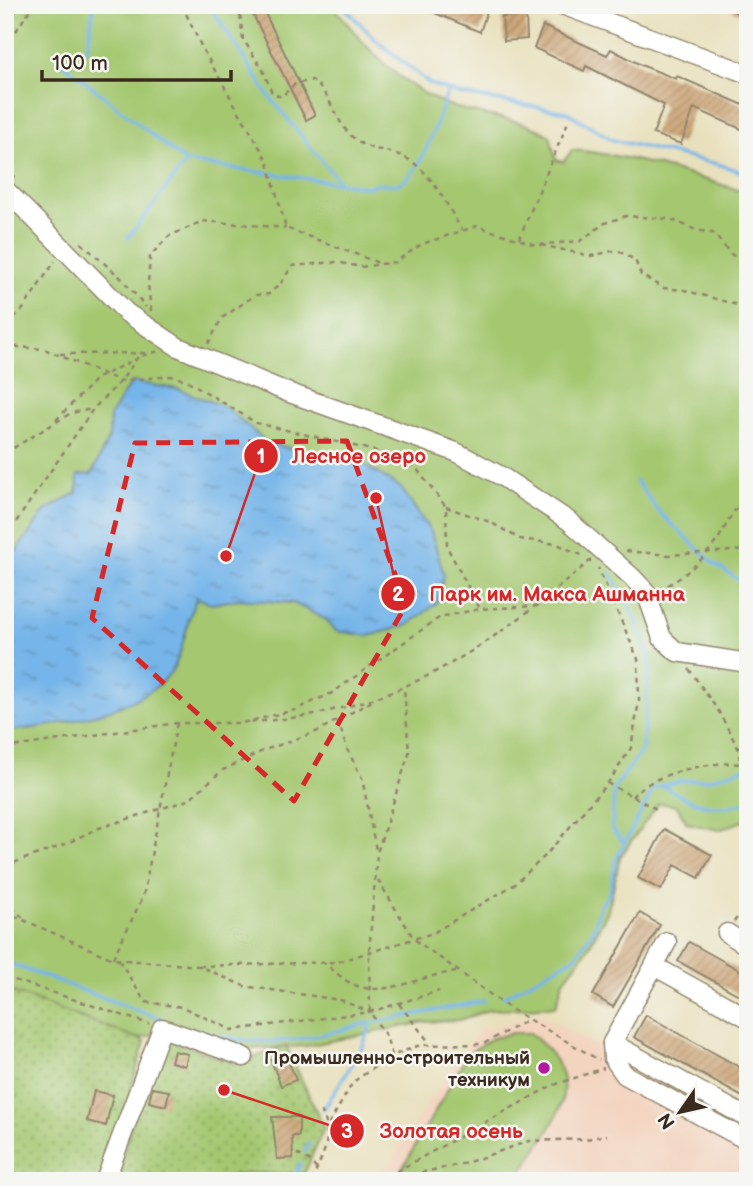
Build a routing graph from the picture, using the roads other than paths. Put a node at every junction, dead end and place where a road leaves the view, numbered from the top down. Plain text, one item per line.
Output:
1 (562, 5) edge
2 (748, 74) edge
3 (14, 186) edge
4 (748, 663) edge
5 (727, 933) road end
6 (667, 942) dead end
7 (748, 946) edge
8 (654, 966) junction
9 (748, 1017) edge
10 (612, 1043) junction
11 (244, 1057) dead end
12 (748, 1118) edge
13 (748, 1141) edge
14 (105, 1181) edge

1 - 2 street
3 - 4 street
5 - 7 street
6 - 8 street
8 - 9 street
8 - 10 street
10 - 12 street
10 - 13 street
11 - 14 street

